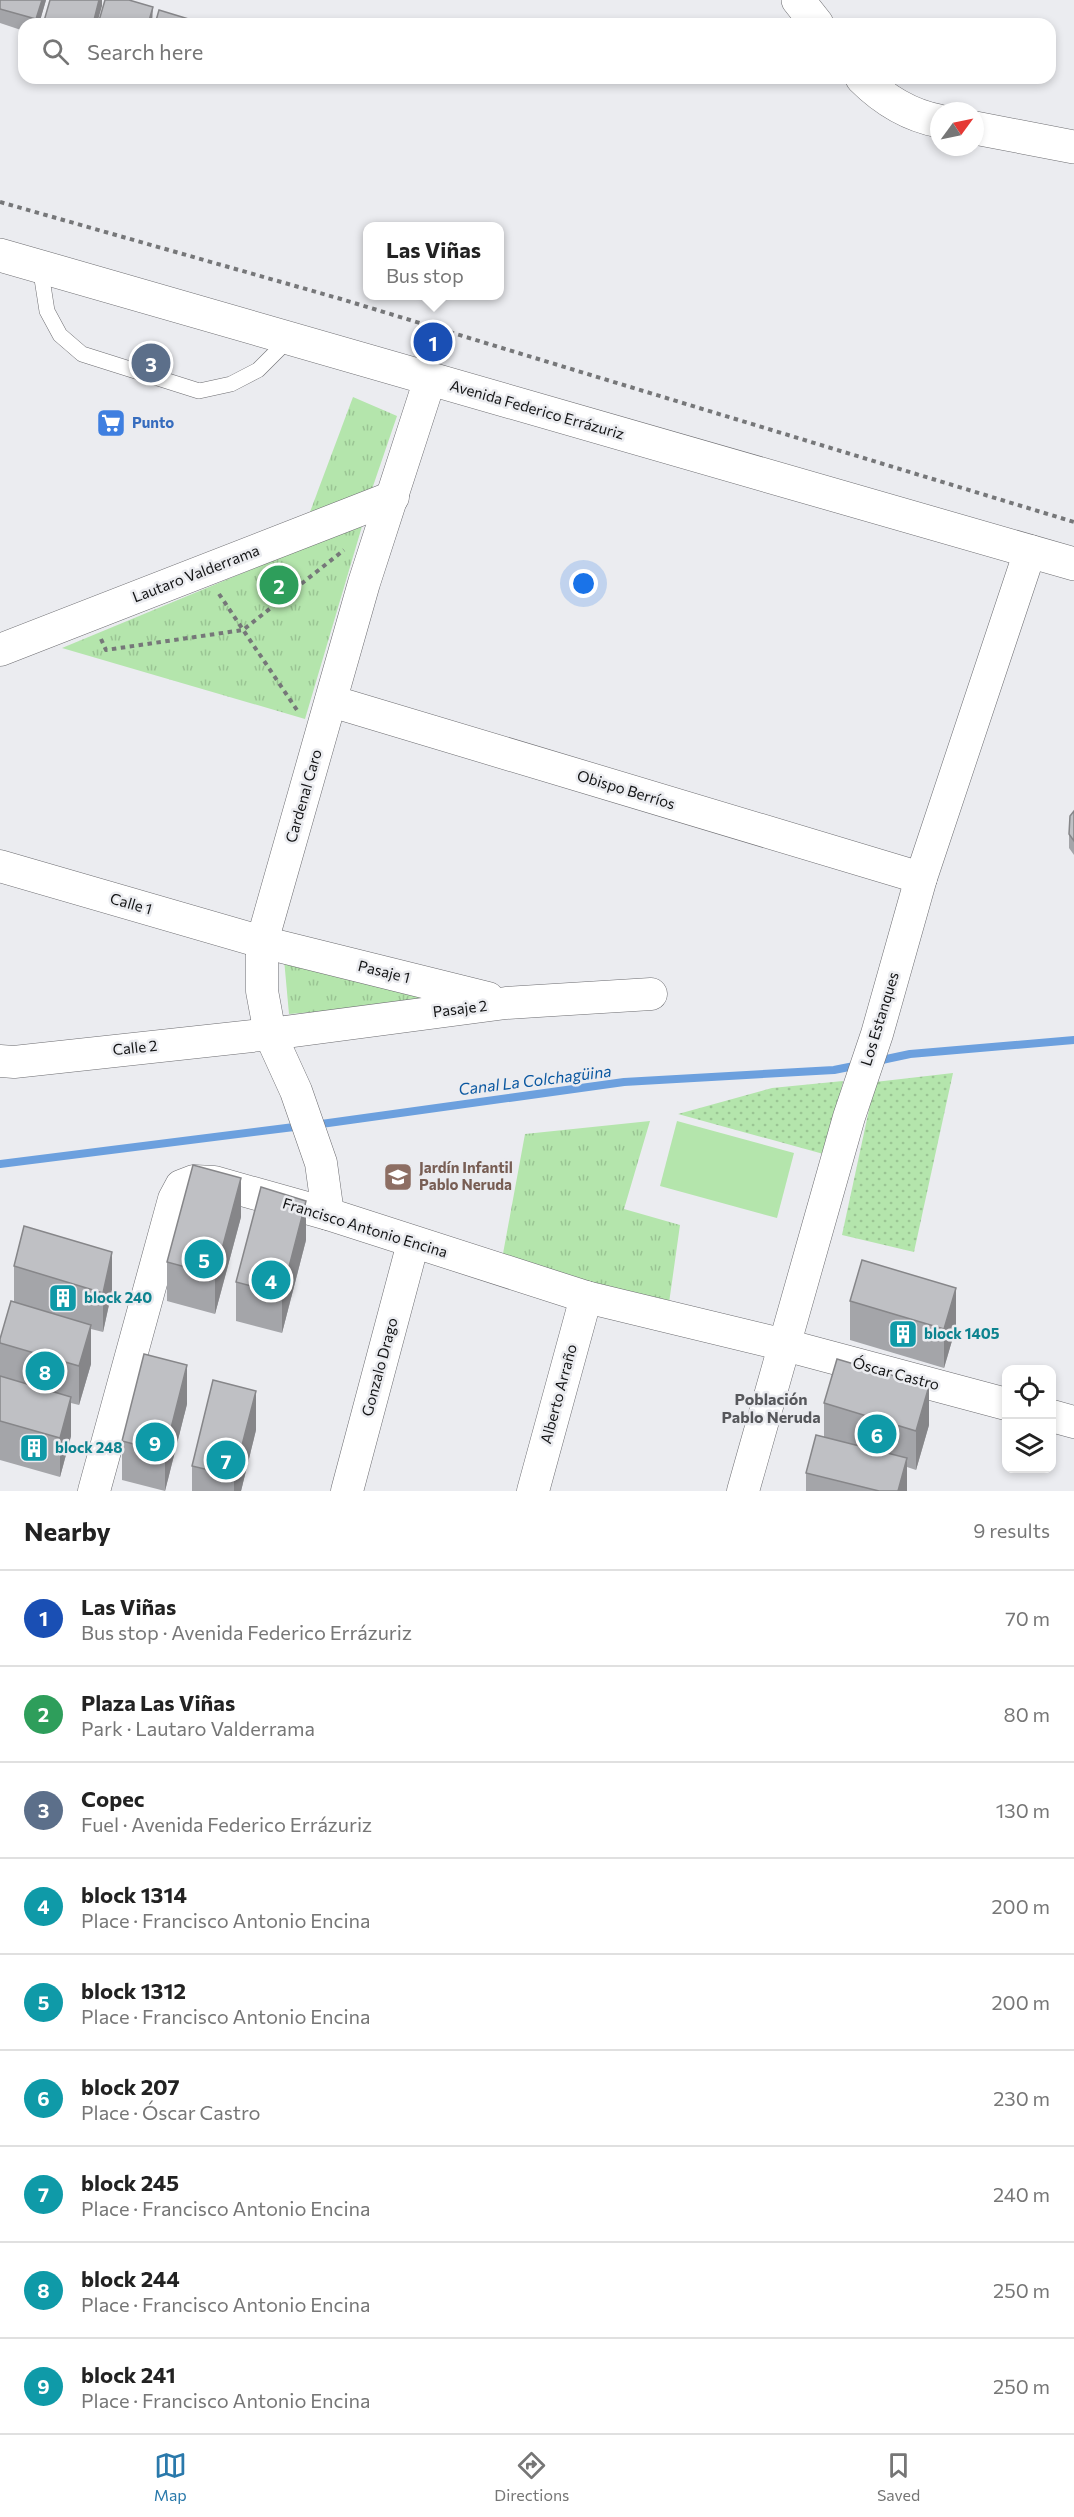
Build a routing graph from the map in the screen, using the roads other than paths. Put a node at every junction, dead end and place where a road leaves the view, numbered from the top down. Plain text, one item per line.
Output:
1 (798, 0) edge
2 (812, 18) edge
3 (869, 84) edge
4 (930, 118) edge
5 (984, 130) edge
6 (1074, 147) edge
7 (0, 255) edge
8 (40, 266) junction
9 (290, 338) junction
10 (430, 379) junction
11 (393, 497) junction
12 (1030, 551) junction
13 (1074, 564) edge
14 (0, 650) edge
15 (331, 702) junction
16 (0, 866) edge
17 (921, 878) junction
18 (262, 942) junction
19 (651, 994) dead end
20 (506, 1003) junction
21 (270, 1034) junction
22 (0, 1061) edge
23 (328, 1214) junction
24 (412, 1243) junction
25 (586, 1297) junction
26 (785, 1345) junction
27 (1002, 1403) edge
28 (1056, 1417) edge
29 (1074, 1422) edge
30 (94, 1491) edge
31 (347, 1491) edge
32 (532, 1491) edge
33 (743, 1491) edge

1 - 2 main road
3 - 4 main road
5 - 6 main road
7 - 8 main road, Avenida Federico Errázuriz
8 - 9 main road, Avenida Federico Errázuriz
8 - 9 lane
9 - 10 main road, Avenida Federico Errázuriz
10 - 11 street, Cardenal Caro
10 - 12 main road, Avenida Federico Errázuriz
11 - 14 street, Lautaro Valderrama
11 - 15 street, Cardenal Caro
12 - 13 main road, Avenida Federico Errázuriz
12 - 17 street, Los Estanques
15 - 17 street, Obispo Berríos
15 - 18 street, Cardenal Caro
16 - 18 street, Calle 1
17 - 26 street, Los Estanques
18 - 20 street, Pasaje 1
18 - 21 street, Cardenal Caro
19 - 20 street, Pasaje 2
20 - 21 street, Pasaje 2
21 - 22 street, Calle 2
21 - 23 street, Cardenal Caro
23 - 24 street, Francisco Antonio Encina
23 - 30 street, Francisco Antonio Encina
24 - 25 street, Francisco Antonio Encina
24 - 31 street, Gonzalo Drago
25 - 26 street, Francisco Antonio Encina
25 - 32 street, Alberto Arraño
26 - 27 street, Óscar Castro
26 - 33 street, Los Estanques
28 - 29 street

